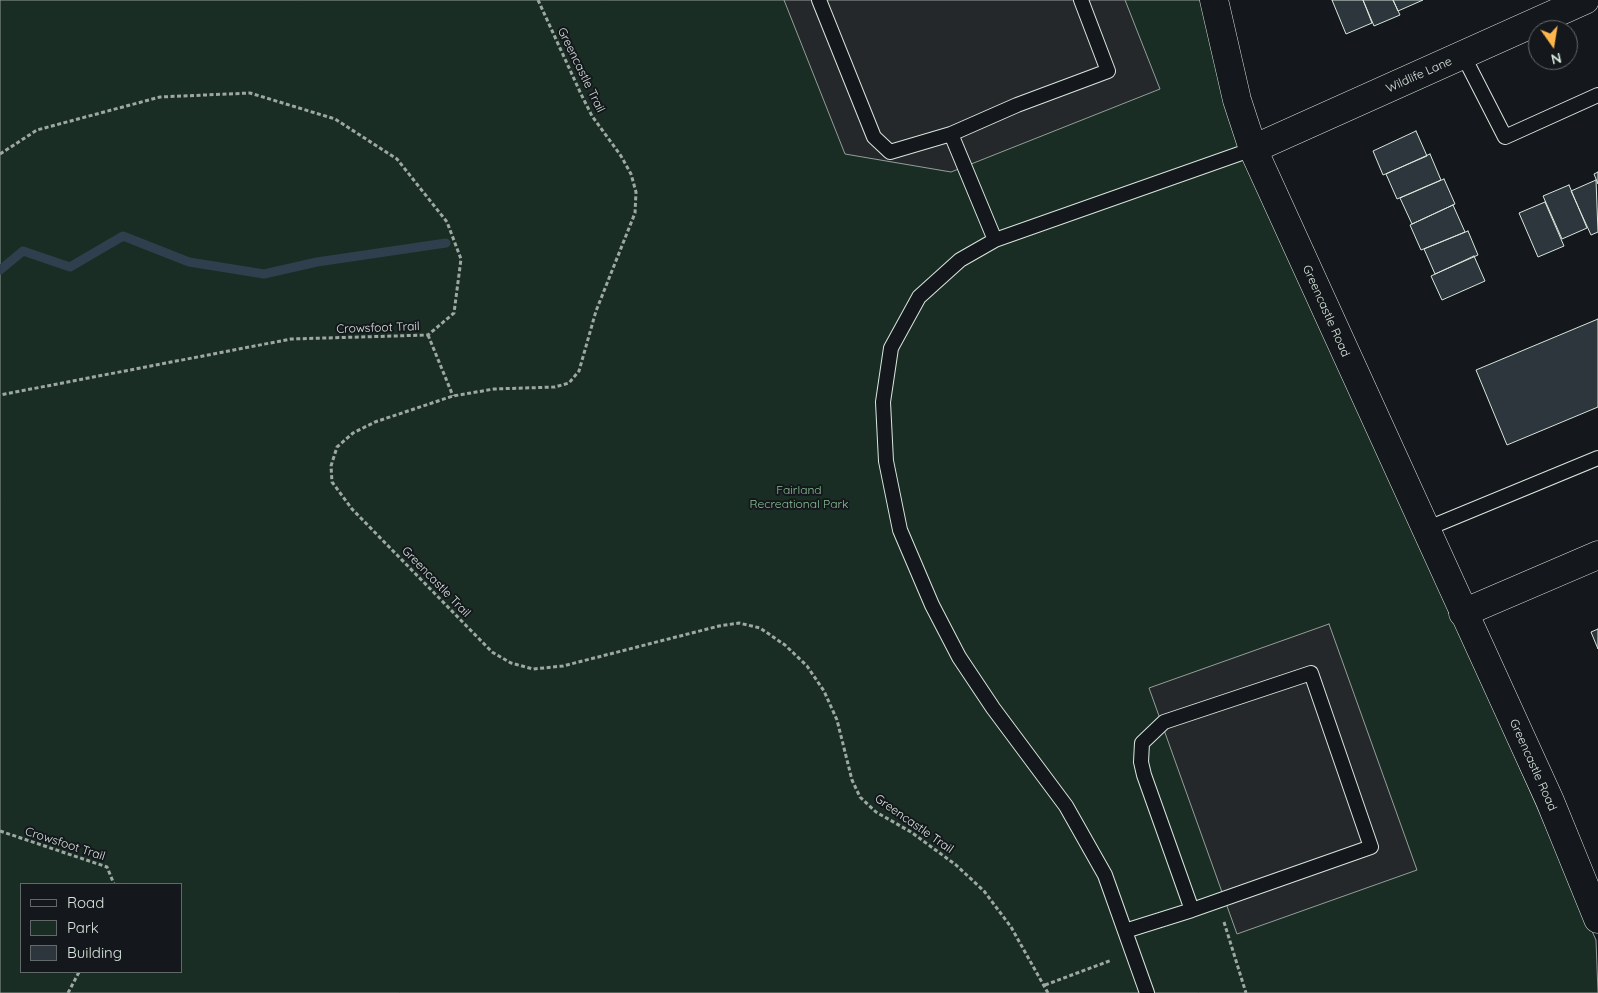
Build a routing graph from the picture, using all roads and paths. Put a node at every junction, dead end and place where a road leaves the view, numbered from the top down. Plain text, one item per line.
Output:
1 (538, 0) edge
2 (819, 0) edge
3 (1081, 0) edge
4 (1214, 0) edge
5 (1585, 0) edge
6 (1463, 55) junction
7 (1598, 95) edge
8 (951, 134) junction
9 (1253, 148) junction
10 (0, 154) edge
11 (995, 240) junction
12 (428, 335) junction
13 (0, 395) edge
14 (453, 396) junction
15 (1598, 458) edge
16 (1426, 529) junction
17 (1598, 555) edge
18 (1463, 613) junction
19 (0, 831) edge
20 (114, 883) edge
21 (1192, 910) junction
22 (1598, 919) edge
23 (1223, 920) dead end
24 (1125, 931) junction
25 (1119, 958) dead end
26 (79, 973) edge
27 (1045, 985) junction
28 (68, 993) edge
29 (1048, 993) edge
30 (1147, 993) edge
31 (1246, 993) edge

1 - 14 path, Greencastle Trail
2 - 8 lane
3 - 8 lane
4 - 9 street, Greencastle Road
5 - 6 street, Wildlife Lane
6 - 7 lane
6 - 9 street, Wildlife Lane
8 - 11 lane
9 - 11 lane
9 - 16 street, Greencastle Road
10 - 12 path, Crowsfoot Trail
11 - 24 lane
12 - 13 path, Crowsfoot Trail
12 - 14 path
14 - 27 path, Greencastle Trail
15 - 16 lane
16 - 18 street, Greencastle Road
17 - 18 street
18 - 22 street, Greencastle Road
19 - 20 path, Crowsfoot Trail
21 - 21 lane
21 - 24 lane
23 - 31 path
24 - 30 lane
25 - 27 path
26 - 28 path
27 - 29 path, Greencastle Trail

